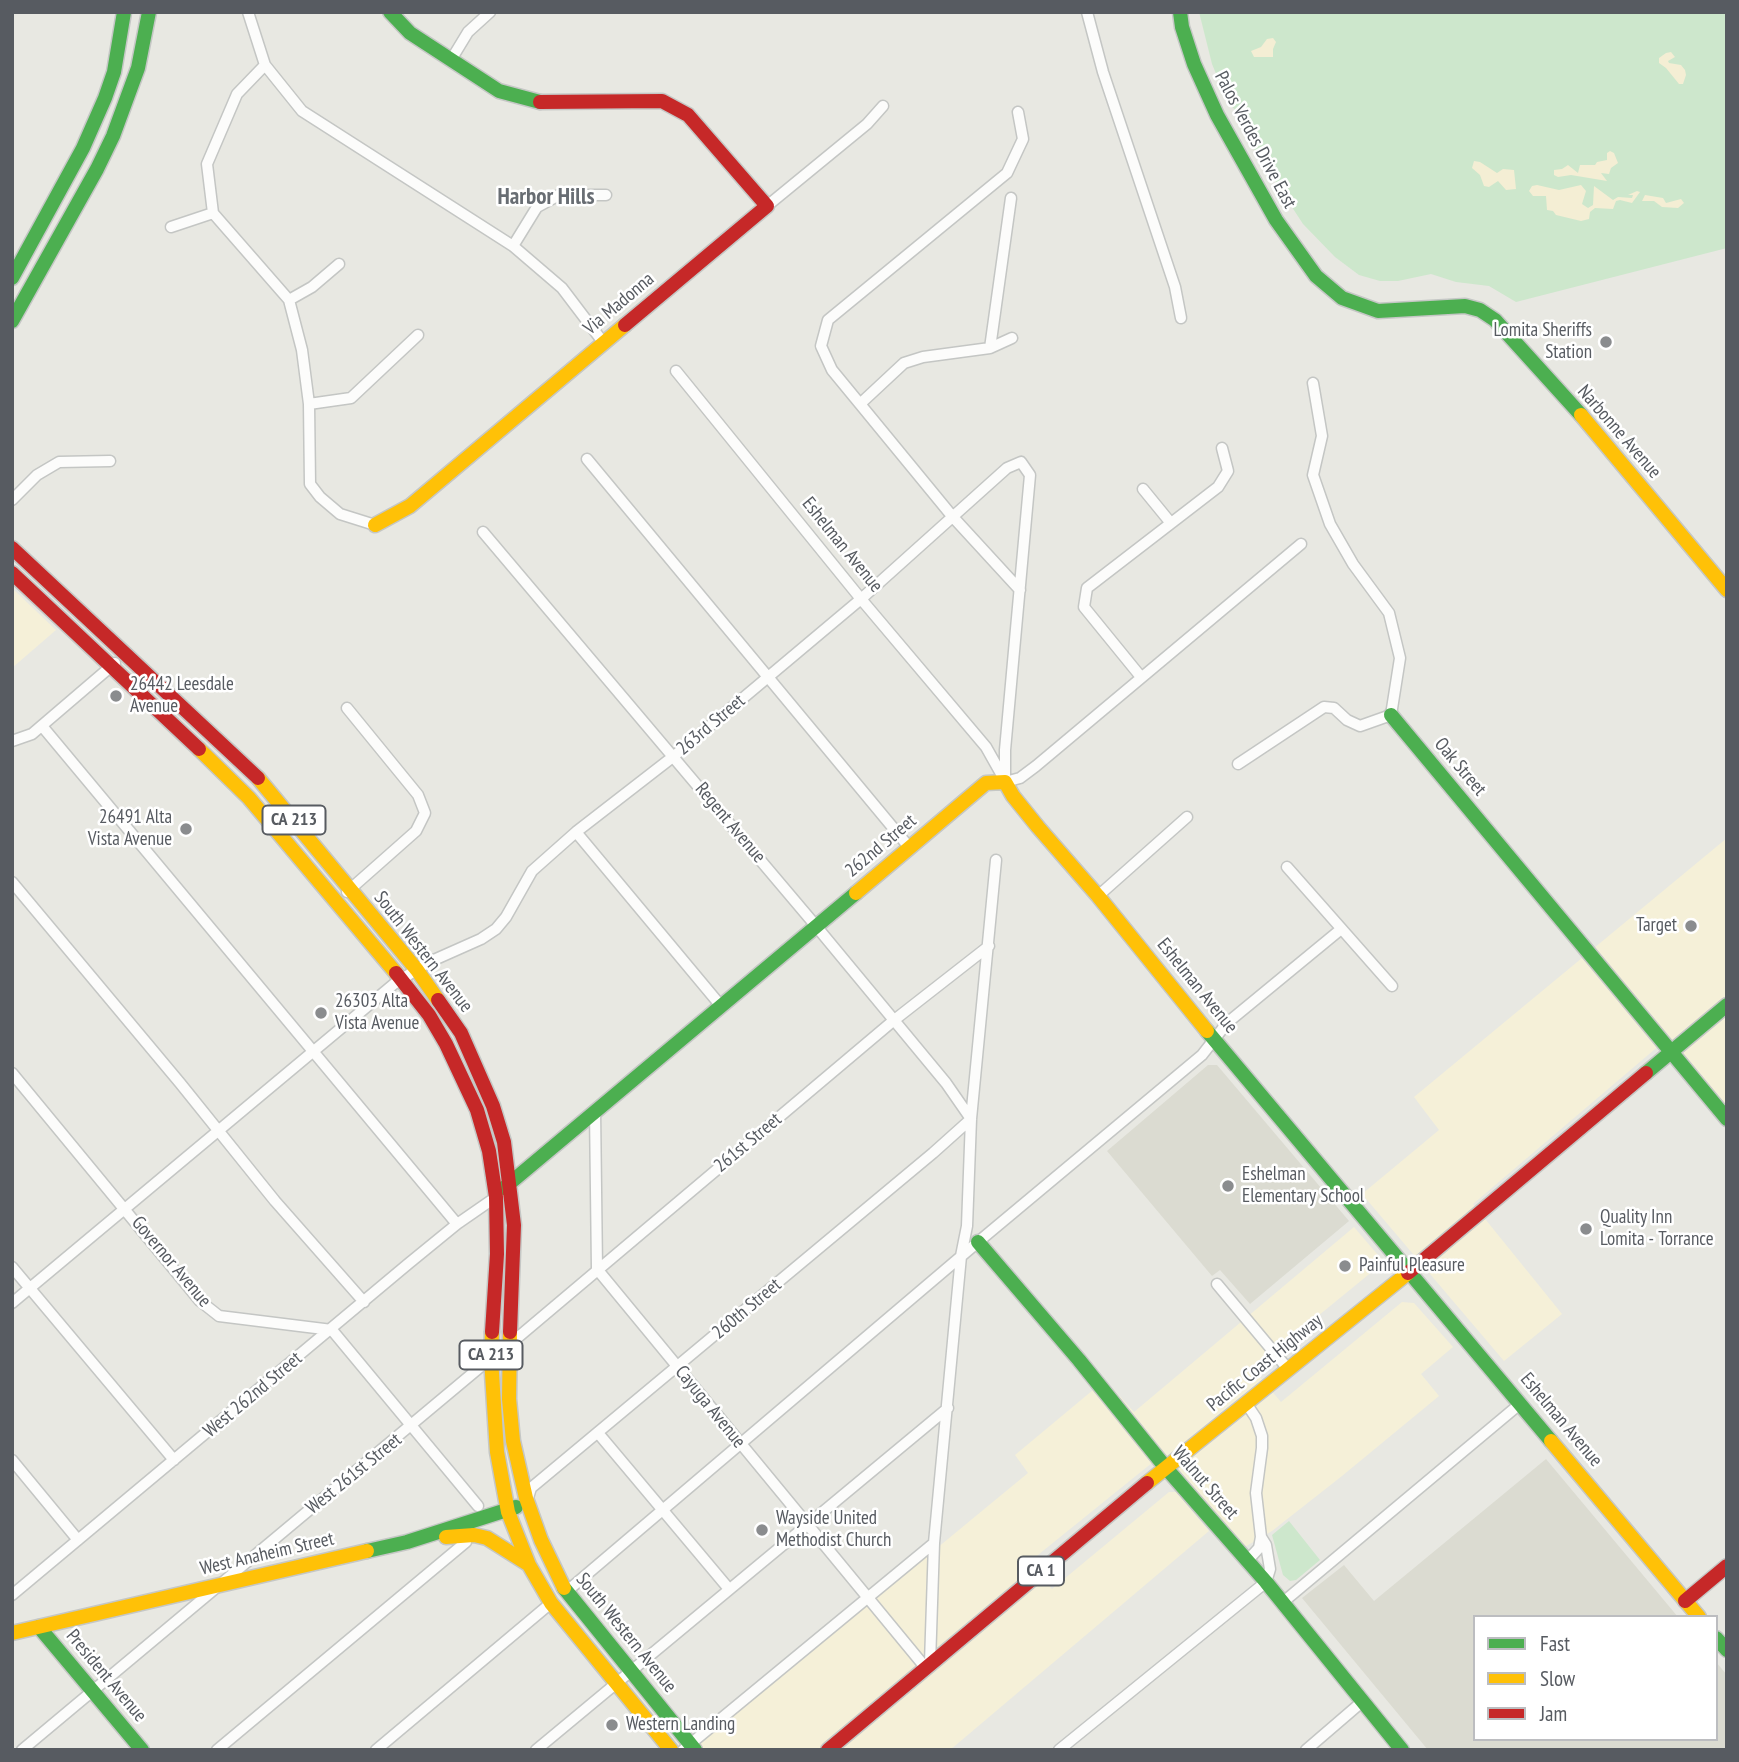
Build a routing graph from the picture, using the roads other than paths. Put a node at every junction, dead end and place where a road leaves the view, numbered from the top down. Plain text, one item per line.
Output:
1 (124, 12) edge
2 (149, 12) edge
3 (248, 12) edge
4 (390, 12) edge
5 (490, 12) edge
6 (1087, 12) edge
7 (1180, 12) edge
8 (452, 60) junction
9 (265, 65) junction
10 (883, 106) dead end
11 (1018, 111) dead end
12 (606, 195) dead end
13 (1011, 198) dead end
14 (767, 206) junction
15 (212, 213) junction
16 (171, 226) dead end
17 (513, 246) junction
18 (338, 264) dead end
19 (1316, 276) joint
20 (12, 278) edge
21 (289, 300) junction
22 (1181, 318) dead end
23 (12, 321) edge
24 (418, 335) dead end
25 (1012, 338) dead end
26 (603, 342) junction
27 (990, 348) junction
28 (676, 371) dead end
29 (1313, 383) dead end
30 (309, 404) junction
31 (860, 404) junction
32 (1222, 448) dead end
33 (587, 459) dead end
34 (110, 461) dead end
35 (1143, 489) dead end
36 (12, 500) edge
37 (952, 516) junction
38 (1170, 522) junction
39 (375, 525) joint
40 (483, 532) dead end
41 (1301, 544) dead end
42 (12, 548) edge
43 (12, 573) edge
44 (1020, 590) junction
45 (1727, 590) edge
46 (861, 599) junction
47 (124, 654) junction
48 (112, 666) junction
49 (769, 676) junction
50 (1141, 677) junction
51 (346, 708) dead end
52 (1391, 715) junction
53 (42, 726) junction
54 (12, 741) edge
55 (674, 756) junction
56 (1238, 764) dead end
57 (1005, 782) junction
58 (1187, 817) dead end
59 (576, 832) junction
60 (909, 847) junction
61 (996, 860) dead end
62 (1287, 867) dead end
63 (12, 882) edge
64 (350, 889) junction
65 (1098, 895) junction
66 (337, 901) junction
67 (816, 926) junction
68 (1340, 930) junction
69 (989, 946) junction
70 (417, 970) junction
71 (402, 980) junction
72 (1392, 986) dead end
73 (1727, 1005) edge
74 (721, 1006) junction
75 (893, 1021) junction
76 (1215, 1040) junction
77 (314, 1050) junction
78 (1670, 1052) junction
79 (12, 1073) edge
80 (595, 1110) junction
81 (971, 1119) junction
82 (1727, 1119) edge
83 (219, 1131) junction
84 (510, 1181) junction
85 (496, 1197) junction
86 (125, 1209) junction
87 (457, 1224) junction
88 (967, 1226) junction
89 (978, 1242) junction
90 (961, 1256) junction
91 (12, 1267) edge
92 (597, 1269) junction
93 (1410, 1270) junction
94 (1217, 1284) dead end
95 (30, 1288) junction
96 (364, 1302) junction
97 (12, 1303) edge
98 (332, 1330) junction
99 (510, 1344) junction
100 (491, 1358) junction
101 (677, 1367) junction
102 (1288, 1369) junction
103 (1246, 1403) junction
104 (1521, 1403) junction
105 (948, 1408) junction
106 (411, 1426) junction
107 (598, 1433) junction
108 (741, 1445) junction
109 (12, 1460) edge
110 (174, 1460) junction
111 (1166, 1468) junction
112 (527, 1500) junction
113 (478, 1506) dead end
114 (662, 1510) junction
115 (508, 1512) junction
116 (807, 1525) junction
117 (1261, 1537) junction
118 (423, 1538) junction
119 (78, 1539) junction
120 (466, 1542) dead end
121 (934, 1543) junction
122 (1247, 1561) junction
123 (529, 1565) junction
124 (1727, 1566) edge
125 (1266, 1582) junction
126 (219, 1584) junction
127 (729, 1589) junction
128 (566, 1592) junction
129 (12, 1595) edge
130 (868, 1598) junction
131 (1685, 1601) junction
132 (551, 1603) junction
133 (1282, 1603) junction
134 (1697, 1615) edge
135 (40, 1626) junction
136 (12, 1633) edge
137 (927, 1665) junction
138 (630, 1671) junction
139 (615, 1683) junction
140 (93, 1690) junction
141 (1363, 1701) junction
142 (689, 1748) edge
143 (22, 1750) edge
144 (142, 1750) edge
145 (217, 1750) edge
146 (376, 1750) edge
147 (536, 1750) edge
148 (671, 1750) edge
149 (828, 1750) edge
150 (1059, 1750) edge
151 (1306, 1750) edge
152 (1402, 1750) edge

1 - 20 main road
2 - 23 main road
3 - 9 street
4 - 8 main road
5 - 8 street
6 - 22 street
7 - 19 main road, Palos Verdes Drive East
8 - 14 main road
9 - 15 street
9 - 17 street
10 - 14 street, Via Madonna
11 - 31 street
12 - 17 street
13 - 27 street
14 - 26 main road, Via Madonna
15 - 16 street
15 - 21 street
17 - 26 street
18 - 21 street
19 - 45 main road, Narbonne Avenue
21 - 30 street
24 - 30 street
25 - 27 street
26 - 39 main road, Via Madonna
27 - 31 street
28 - 46 street, Eshelman Avenue
29 - 52 street
30 - 39 street
31 - 37 street
32 - 38 street
33 - 49 street
34 - 36 street
35 - 38 street
37 - 44 street
37 - 44 street, 263rd Street
37 - 46 street, 263rd Street
38 - 50 street
40 - 55 street, Regent Avenue
41 - 50 street, 262nd Street
42 - 47 main road, South Western Avenue / CA 213
43 - 48 main road, South Western Avenue / CA 213
44 - 57 street
46 - 49 street, 263rd Street
46 - 57 street, Eshelman Avenue
47 - 48 street
47 - 64 main road, South Western Avenue / CA 213
48 - 53 street
48 - 66 main road, South Western Avenue / CA 213
49 - 55 street, 263rd Street
49 - 60 street
50 - 57 street, 262nd Street
51 - 64 street
52 - 56 street
52 - 78 main road, Oak Street
53 - 54 street
53 - 77 street
55 - 59 street, 263rd Street
55 - 67 street, Regent Avenue
57 - 60 main road, 262nd Street
57 - 65 main road, Eshelman Avenue
58 - 65 street
59 - 70 street, 263rd Street
59 - 74 street
60 - 67 main road, 262nd Street
61 - 69 street
62 - 68 street
63 - 83 street
64 - 66 street
64 - 70 main road, South Western Avenue / CA 213
65 - 76 main road, Eshelman Avenue
66 - 71 main road, South Western Avenue / CA 213
67 - 74 main road, 262nd Street
67 - 75 street, Regent Avenue
68 - 72 street
68 - 76 street
69 - 75 street, 261st Street
69 - 81 street
70 - 71 street, 263rd Street
70 - 84 main road, South Western Avenue / CA 213
71 - 77 street, 263rd Street
71 - 85 main road, South Western Avenue / CA 213
73 - 78 main road, Pacific Coast Highway / CA 1
74 - 80 main road, 262nd Street
75 - 81 street, Regent Avenue
75 - 92 street, 261st Street
76 - 89 street
76 - 93 main road, Eshelman Avenue
77 - 83 street, 263rd Street
77 - 87 street
78 - 82 main road, Oak Street
78 - 93 main road, Pacific Coast Highway / CA 1
79 - 86 street, Governor Avenue
80 - 84 main road, 262nd Street
80 - 92 street
81 - 88 street
81 - 101 street, 260th Street
83 - 86 street, 263rd Street
83 - 96 street
84 - 85 main road, 262nd Street
84 - 99 main road, South Western Avenue / CA 213
85 - 87 street, West 262nd Street
85 - 100 main road, South Western Avenue / CA 213
86 - 95 street, 263rd Street
86 - 98 street, Governor Avenue
87 - 96 street, West 262nd Street
88 - 89 street
88 - 90 street
89 - 90 street
89 - 111 main road, Walnut Street
90 - 105 street
90 - 108 street
91 - 95 street
92 - 99 street, 261st Street
92 - 101 street, Cayuga Avenue
93 - 102 main road, Pacific Coast Highway / CA 1
93 - 104 main road, Eshelman Avenue
94 - 102 street
95 - 97 street, 263rd Street
95 - 110 street
96 - 98 street, West 262nd Street
98 - 106 street
98 - 110 street, West 262nd Street
99 - 112 main road, South Western Avenue / CA 213
100 - 106 street, West 261st Street
100 - 115 main road, South Western Avenue / CA 213
101 - 107 street, 260th Street
101 - 108 street, Cayuga Avenue
102 - 103 main road, Pacific Coast Highway / CA 1
103 - 111 main road, Pacific Coast Highway / CA 1
103 - 117 street
104 - 131 main road, Eshelman Avenue
104 - 133 street
105 - 116 street
105 - 121 street
106 - 113 street
106 - 126 street, West 261st Street
107 - 112 street, 260th Street
107 - 114 street
108 - 114 street
108 - 116 street, Cayuga Avenue
109 - 119 street
110 - 119 street, West 262nd Street
111 - 122 main road, Walnut Street
111 - 137 main road, Pacific Coast Highway / CA 1
112 - 115 main road, West Anaheim Street
112 - 128 main road, South Western Avenue / CA 213
114 - 127 street
114 - 128 street
115 - 118 main road, West Anaheim Street
115 - 123 main road, South Western Avenue / CA 213
116 - 127 street
116 - 130 street, Cayuga Avenue
117 - 122 street
117 - 125 street
118 - 123 main road
118 - 126 main road, West Anaheim Street
119 - 129 street, West 262nd Street
120 - 145 street
121 - 130 street
121 - 137 street
122 - 125 main road, Walnut Street
123 - 132 main road, South Western Avenue / CA 213
124 - 131 main road
125 - 133 main road, Walnut Street
125 - 150 street
126 - 135 main road, West Anaheim Street
126 - 140 street, West 261st Street
127 - 138 street
128 - 138 main road, South Western Avenue / CA 213
130 - 137 street, Cayuga Avenue
130 - 142 street
131 - 134 main road, Eshelman Avenue
132 - 139 main road, South Western Avenue / CA 213
132 - 146 street
133 - 141 main road, Walnut Street
135 - 136 main road, West Anaheim Street
135 - 140 main road, President Avenue
137 - 149 main road, Pacific Coast Highway / CA 1
138 - 139 street
138 - 142 main road, South Western Avenue / CA 213
139 - 147 street
139 - 148 main road, South Western Avenue / CA 213
140 - 143 street, West 261st Street
140 - 144 main road, President Avenue
141 - 151 street
141 - 152 main road, Walnut Street

